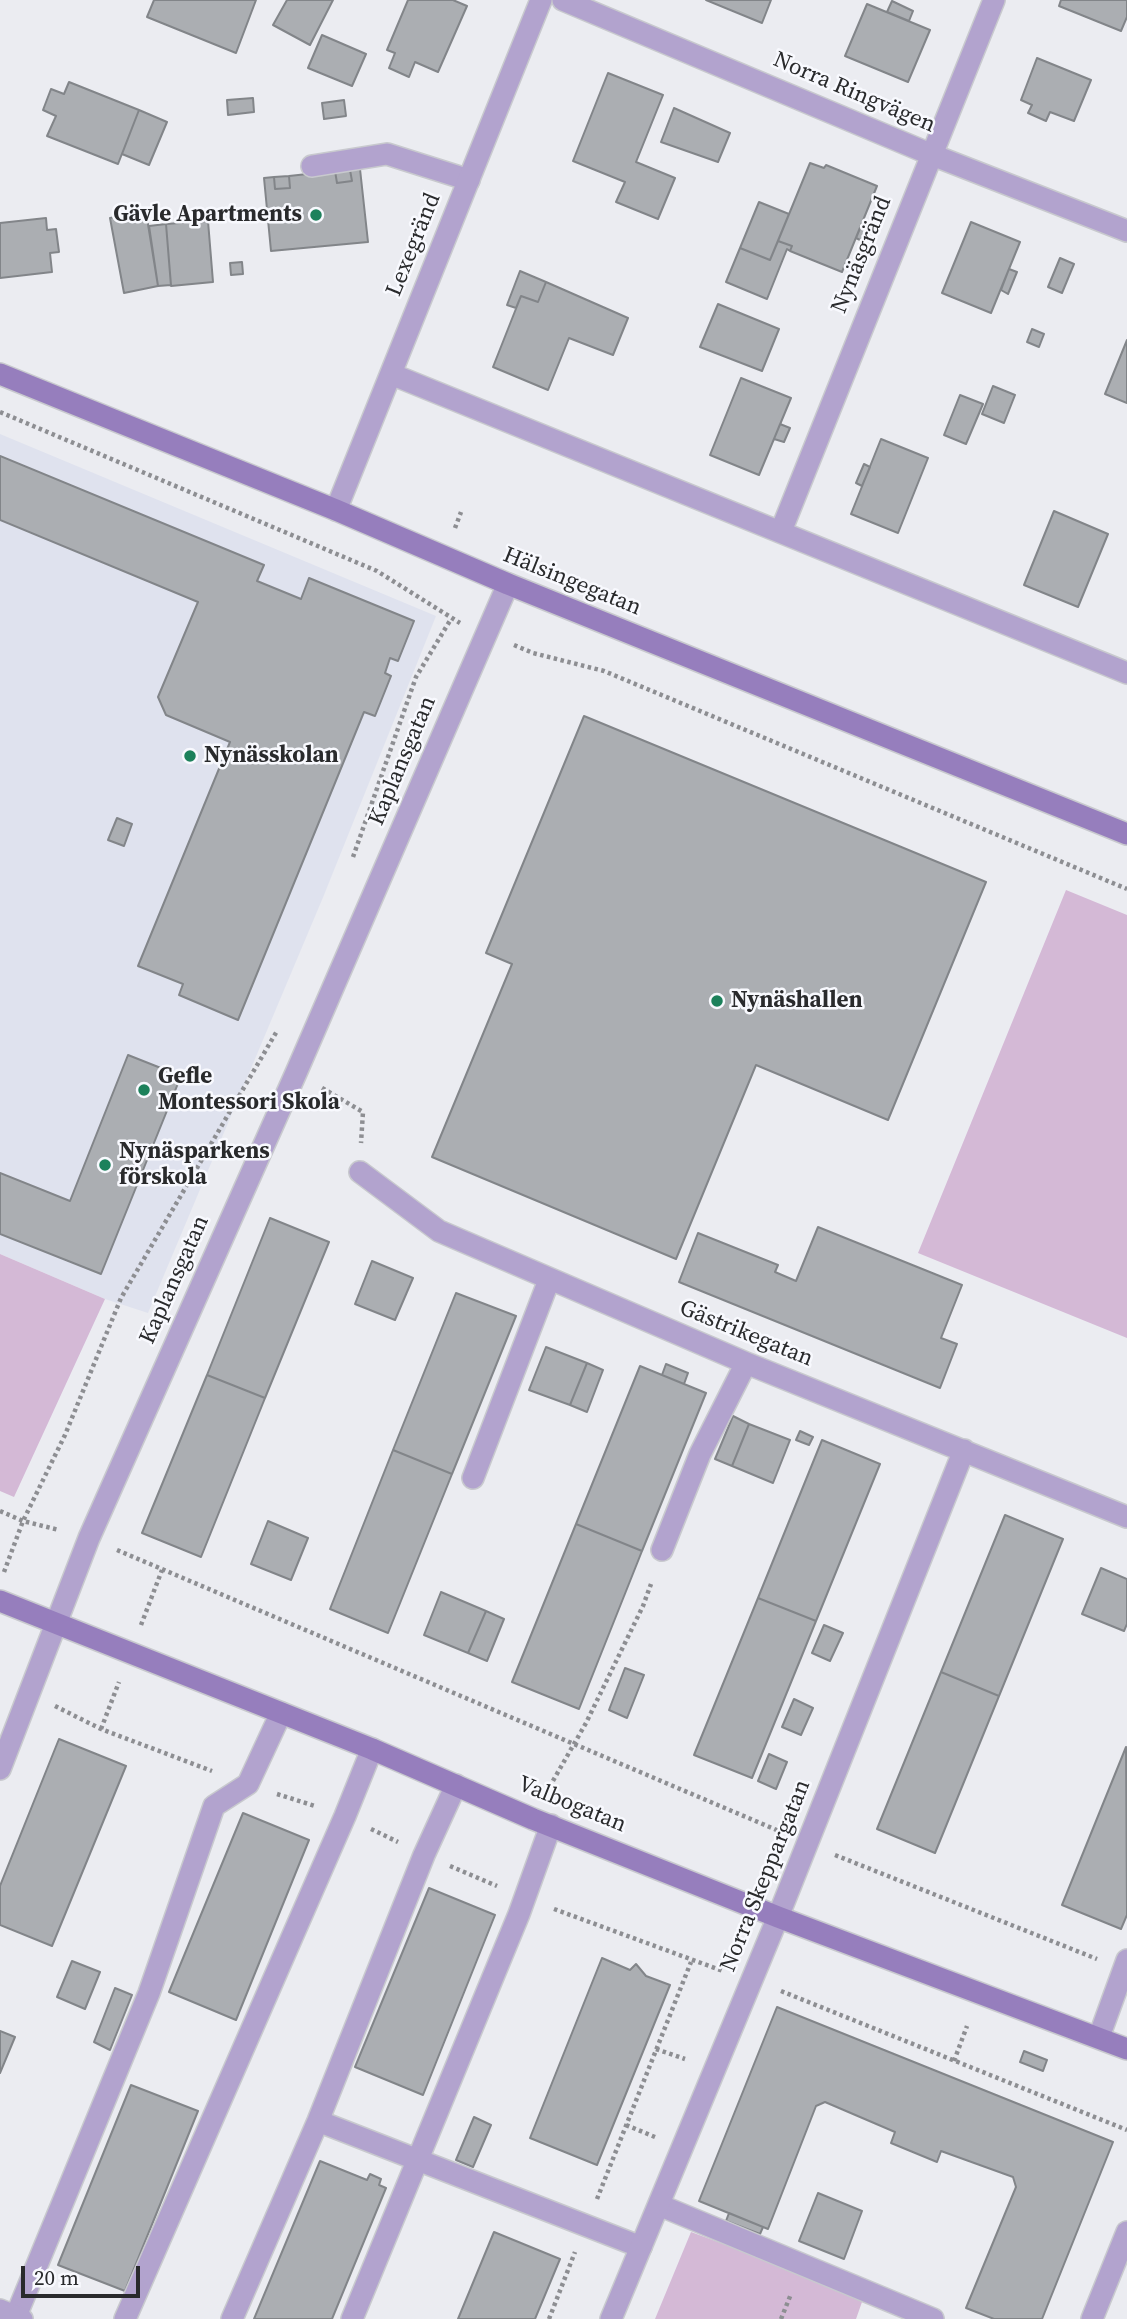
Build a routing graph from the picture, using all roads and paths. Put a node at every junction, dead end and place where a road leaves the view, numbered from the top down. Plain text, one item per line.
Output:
1 (541, 0) edge
2 (563, 0) edge
3 (994, 0) edge
4 (930, 154) junction
5 (312, 166) dead end
6 (469, 180) junction
7 (1127, 231) edge
8 (0, 374) edge
9 (391, 374) junction
10 (0, 411) edge
11 (336, 510) junction
12 (781, 531) junction
13 (508, 584) junction
14 (451, 619) junction
15 (487, 634) junction
16 (1127, 673) edge
17 (1127, 834) edge
18 (349, 867) dead end
19 (1127, 888) edge
20 (282, 1023) dead end
21 (264, 1055) junction
22 (296, 1073) junction
23 (360, 1172) joint
24 (549, 1280) junction
25 (746, 1363) junction
26 (964, 1450) junction
27 (473, 1478) dead end
28 (0, 1511) edge
29 (1127, 1517) edge
30 (23, 1521) junction
31 (89, 1538) junction
32 (662, 1550) dead end
33 (0, 1583) edge
34 (651, 1584) dead end
35 (0, 1601) edge
36 (57, 1623) junction
37 (29, 1693) junction
38 (281, 1713) junction
39 (572, 1745) junction
40 (372, 1749) junction
41 (0, 1769) edge
42 (248, 1784) junction
43 (456, 1785) junction
44 (345, 1816) junction
45 (542, 1822) junction
46 (807, 1843) junction
47 (424, 1855) junction
48 (525, 1897) junction
49 (778, 1917) junction
50 (691, 1962) junction
51 (1125, 1965) edge
52 (752, 1980) junction
53 (967, 2025) dead end
54 (1099, 2037) junction
55 (1127, 2049) edge
56 (954, 2061) junction
57 (318, 2121) junction
58 (1127, 2130) edge
59 (418, 2160) junction
60 (659, 2205) junction
61 (586, 2226) junction
62 (1127, 2232) edge
63 (641, 2247) junction
64 (1123, 2255) edge
65 (13, 2315) edge
66 (125, 2319) edge
67 (232, 2319) edge
68 (352, 2319) edge
69 (549, 2319) edge
70 (611, 2319) edge
71 (933, 2319) edge
72 (1092, 2319) edge

1 - 6 street, Lexegränd
2 - 4 street, Norra Ringvägen
3 - 4 street, Nynäsgränd
4 - 7 street, Norra Ringvägen
4 - 12 street, Nynäsgränd
5 - 6 street
6 - 9 street, Lexegränd
8 - 11 street, Hälsingegatan
9 - 11 street, Lexegränd
9 - 12 street
10 - 14 path
11 - 13 street, Hälsingegatan
12 - 16 street
13 - 15 street, Kaplansgatan
13 - 17 street, Hälsingegatan
14 - 15 path
14 - 18 path
15 - 19 path
15 - 22 street, Kaplansgatan
20 - 21 path
21 - 22 path
21 - 30 path
22 - 23 path
22 - 31 street, Kaplansgatan
23 - 24 street, Gästrikegatan
24 - 25 street, Gästrikegatan
24 - 27 street
25 - 26 street, Gästrikegatan
25 - 32 street
26 - 29 street, Gästrikegatan
26 - 46 street, Norra Skeppargatan
28 - 30 path
30 - 31 path
30 - 33 path
31 - 36 street, Kaplansgatan
31 - 39 path
34 - 39 path
35 - 36 street, Valbogatan
36 - 37 street, Kaplansgatan
36 - 38 street, Valbogatan
37 - 41 street, Kaplansgatan
37 - 42 path
38 - 40 street, Valbogatan
38 - 42 street
39 - 45 path
39 - 46 path
40 - 43 street, Valbogatan
40 - 44 street
42 - 44 path
42 - 65 street
43 - 45 street, Valbogatan
43 - 47 street
44 - 47 path
44 - 66 street
45 - 48 street
45 - 49 street, Valbogatan
46 - 49 street, Norra Skeppargatan
46 - 51 path
47 - 48 path
47 - 57 street
48 - 50 path
48 - 59 street
49 - 52 street, Norra Skeppargatan
49 - 54 street, Valbogatan
50 - 52 path
50 - 61 path
51 - 54 street
52 - 56 path
52 - 60 street, Norra Skeppargatan
53 - 56 path
54 - 55 street, Valbogatan
56 - 58 path
57 - 59 street
57 - 67 street
59 - 61 street
59 - 68 street
60 - 63 street, Norra Skeppargatan
60 - 71 street
61 - 63 street
61 - 69 path
62 - 64 street
63 - 70 street, Norra Skeppargatan
64 - 72 street

